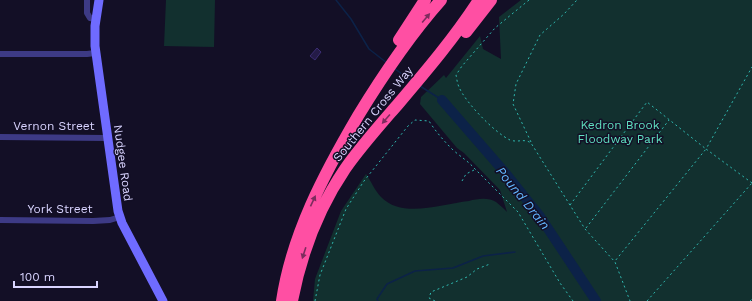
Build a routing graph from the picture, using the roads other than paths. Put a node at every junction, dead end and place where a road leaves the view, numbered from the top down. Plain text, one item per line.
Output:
1 (87, 0) edge
2 (99, 0) edge
3 (425, 0) edge
4 (441, 0) edge
5 (479, 0) edge
6 (491, 0) edge
7 (95, 19) junction
8 (95, 53) junction
9 (0, 54) edge
10 (393, 57) junction
11 (425, 74) junction
12 (0, 137) edge
13 (107, 138) junction
14 (120, 217) junction
15 (0, 220) edge
16 (161, 300) edge
17 (282, 301) edge
18 (292, 301) edge

1 - 7 street
2 - 7 main road, Nudgee Road
3 - 10 highway
10 -> 4 highway, Southern Cross Way
5 - 11 highway, Southern Cross Way
6 - 11 highway
7 - 8 main road, Nudgee Road
8 - 9 street
8 - 13 main road, Nudgee Road
17 -> 10 highway, Southern Cross Way
11 -> 18 highway, Southern Cross Way
12 - 13 street, Vernon Street
13 - 14 main road, Nudgee Road
14 - 15 street, York Street
14 - 16 main road, Nudgee Road

